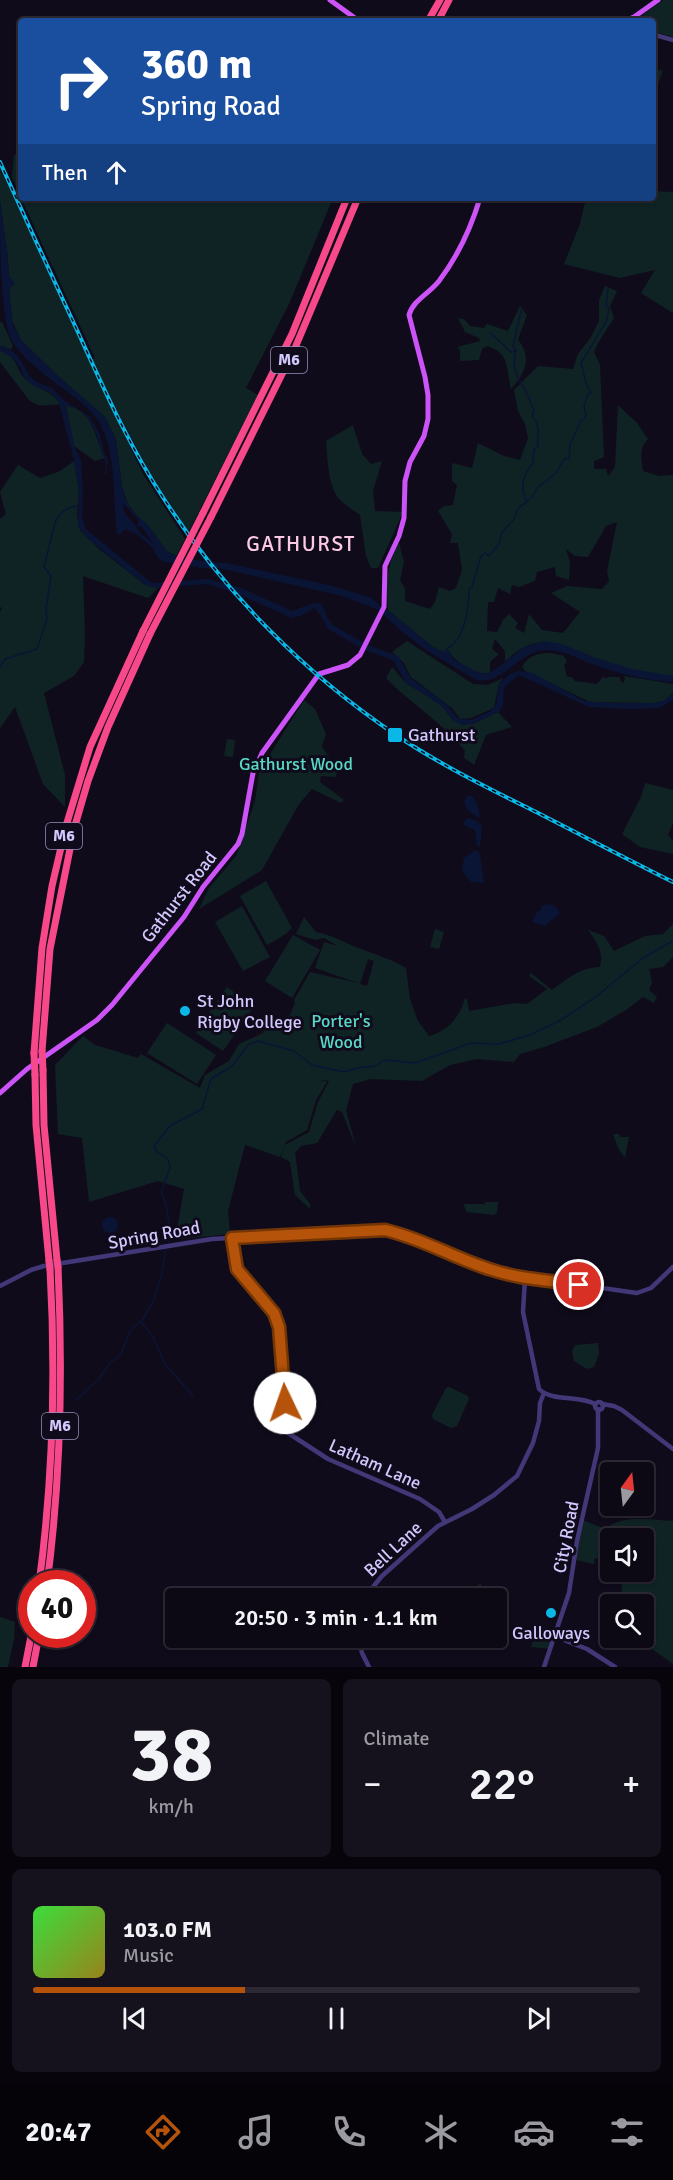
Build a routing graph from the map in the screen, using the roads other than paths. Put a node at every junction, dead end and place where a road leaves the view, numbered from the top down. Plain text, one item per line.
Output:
1 (330, 0) edge
2 (440, 0) edge
3 (449, 0) edge
4 (658, 0) edge
5 (355, 18) edge
6 (431, 18) edge
7 (440, 18) edge
8 (636, 18) edge
9 (656, 35) edge
10 (673, 40) edge
11 (346, 201) edge
12 (357, 201) edge
13 (479, 201) edge
14 (207, 515) junction
15 (147, 632) junction
16 (0, 1093) edge
17 (232, 1238) junction
18 (53, 1264) junction
19 (673, 1267) edge
20 (525, 1279) junction
21 (0, 1286) edge
22 (544, 1393) junction
23 (597, 1407) junction
24 (673, 1449) edge
25 (445, 1522) junction
26 (41, 1570) edge
27 (49, 1570) edge
28 (371, 1588) edge
29 (556, 1637) junction
30 (29, 1648) edge
31 (37, 1648) edge
32 (361, 1648) edge
33 (25, 1667) edge
34 (33, 1667) edge
35 (369, 1667) edge
36 (544, 1667) edge
37 (615, 1667) edge

1 - 5 main road
2 - 6 highway
3 - 7 highway
4 - 8 main road
9 - 10 street
11 - 14 highway, M6
12 - 14 highway, M6
13 - 16 main road, Gathurst Road
14 - 15 highway, M6, bridge
15 - 18 highway, M6, bridge
15 - 18 highway, M6, bridge
17 - 20 street, Spring Road
17 - 21 street, Spring Road
17 - 25 street, Latham Lane
18 - 26 highway, M6
18 - 27 highway, M6
19 - 20 street, Spring Road
20 - 22 street
22 - 23 street
22 - 25 street, Bell Lane
23 - 24 street
23 - 29 street, City Road
25 - 28 street, Bell Lane
29 - 36 street, City Road
29 - 37 street
30 - 33 highway
31 - 34 highway
32 - 35 street

